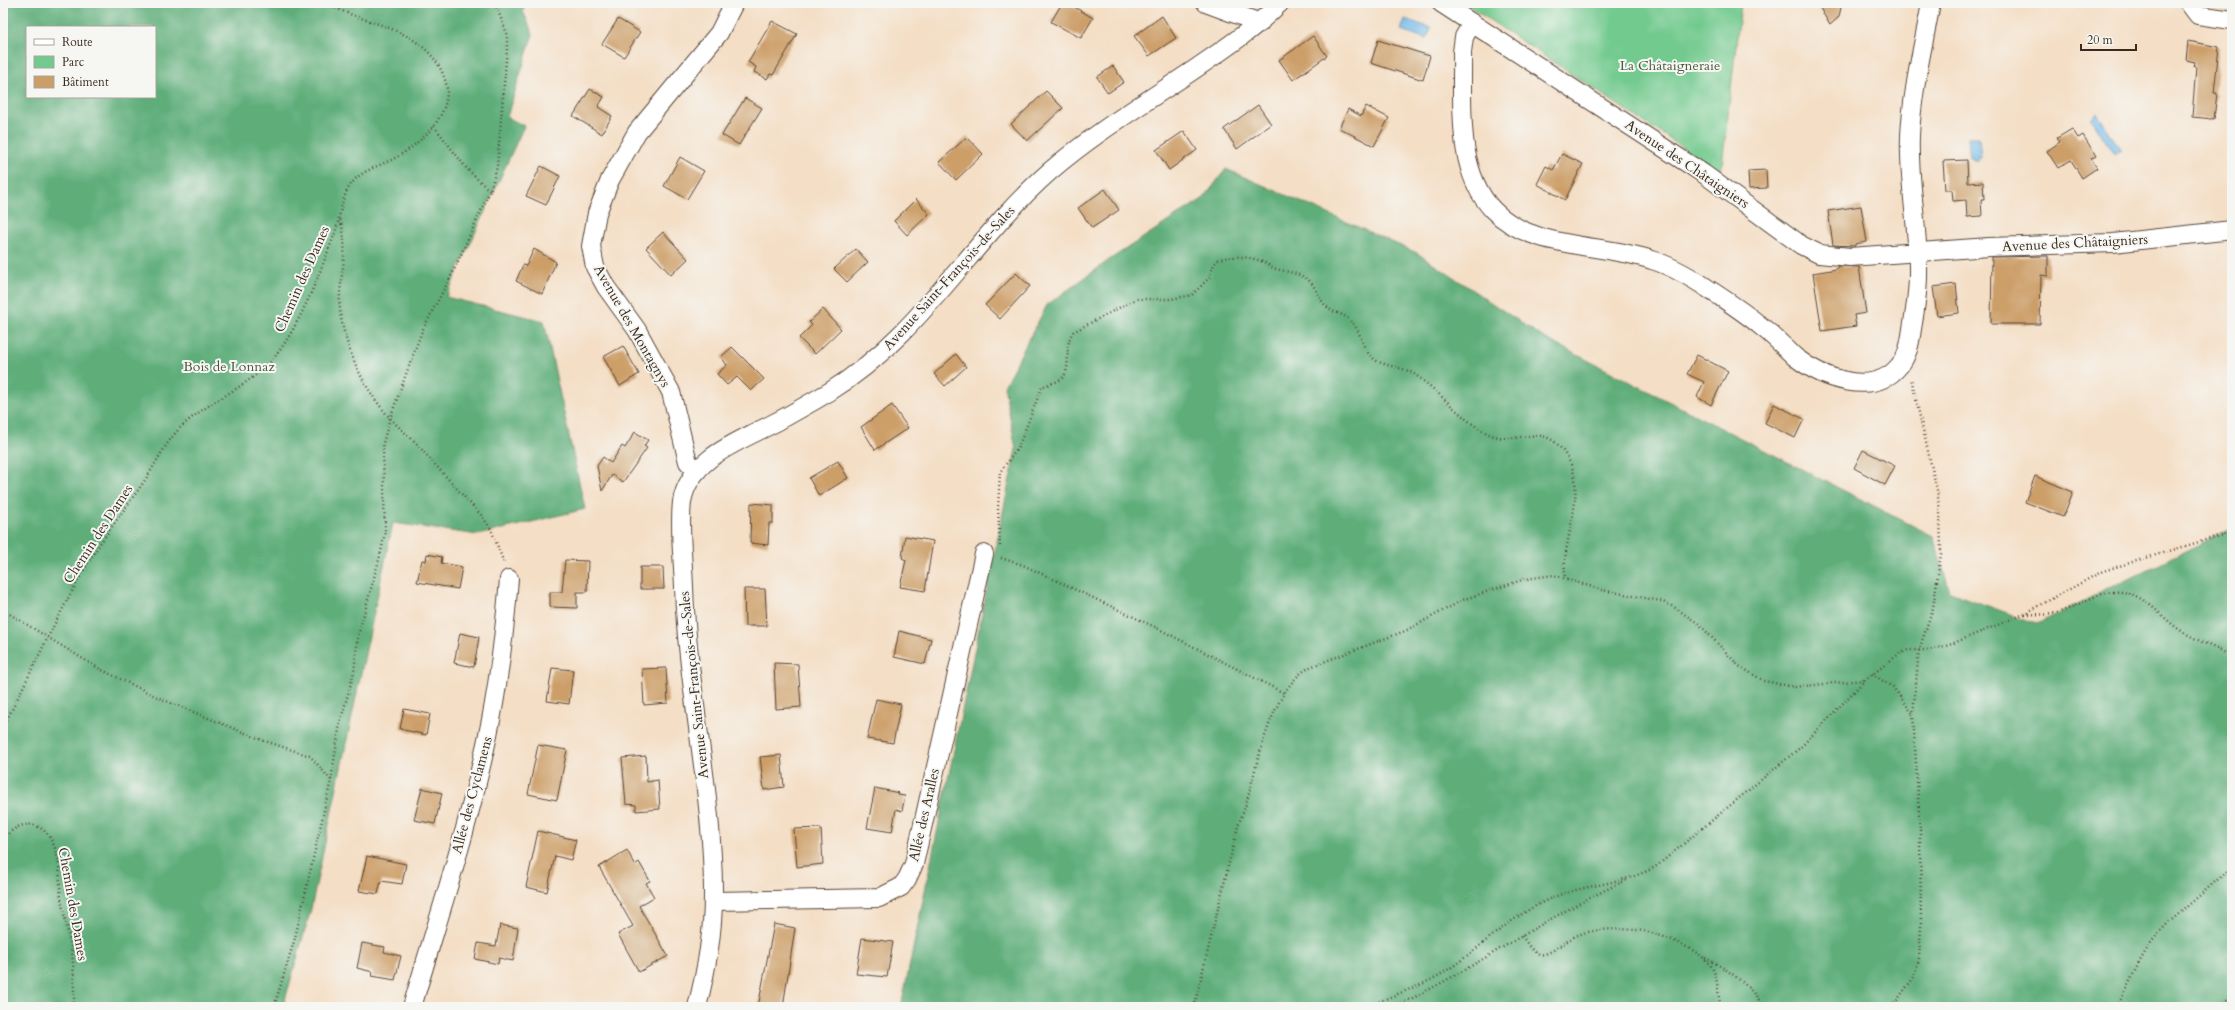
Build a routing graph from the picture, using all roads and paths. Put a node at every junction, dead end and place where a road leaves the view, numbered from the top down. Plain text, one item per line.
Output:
1 (326, 3) edge
2 (495, 3) edge
3 (734, 3) edge
4 (1206, 3) edge
5 (1280, 3) edge
6 (1441, 3) edge
7 (1931, 3) edge
8 (2189, 3) edge
9 (2232, 20) edge
10 (1260, 23) junction
11 (1472, 23) junction
12 (434, 126) junction
13 (490, 191) junction
14 (340, 219) junction
15 (2232, 230) edge
16 (1917, 253) junction
17 (1902, 363) junction
18 (390, 418) junction
19 (696, 471) junction
20 (2232, 532) edge
21 (991, 556) junction
22 (1565, 578) junction
23 (509, 579) joint
24 (3, 610) edge
25 (2024, 614) junction
26 (49, 639) junction
27 (1919, 650) junction
28 (2232, 656) edge
29 (1872, 674) junction
30 (1865, 680) junction
31 (1284, 693) junction
32 (1913, 714) junction
33 (3, 727) edge
34 (331, 780) junction
35 (3, 840) edge
36 (2232, 867) edge
37 (1631, 878) junction
38 (714, 901) junction
39 (1522, 936) junction
40 (1704, 958) junction
41 (2232, 998) edge
42 (74, 1007) edge
43 (274, 1007) edge
44 (412, 1007) edge
45 (697, 1007) edge
46 (1194, 1007) edge
47 (1368, 1007) edge
48 (1394, 1007) edge
49 (1721, 1007) edge
50 (1764, 1007) edge
51 (1892, 1007) edge
52 (2117, 1007) edge
53 (2216, 1007) edge

1 - 12 path, Chemin des Dames
2 - 13 path
3 - 19 street, Avenue des Montagnys
4 - 10 street
5 - 10 street, Avenue Saint-François-de-Sales
6 - 11 street, Avenue des Châtaigniers
7 - 16 street
8 - 9 street
10 - 19 street, Avenue Saint-François-de-Sales
11 - 16 street, Avenue des Châtaigniers
11 - 17 street
12 - 13 path
12 - 14 path, Chemin des Dames
13 - 18 path
14 - 18 path
14 - 26 path, Chemin des Dames
15 - 16 street, Avenue des Châtaigniers
16 - 17 street
17 - 27 path
18 - 23 path
18 - 34 path
19 - 38 street, Avenue Saint-François-de-Sales
20 - 25 path
21 - 22 path
21 - 31 path
21 - 38 street, Allée des Aralles
22 - 30 path
22 - 31 path
23 - 44 street, Allée des Cyclamens
24 - 26 path
25 - 27 path
25 - 28 path
26 - 33 path, Chemin des Dames
26 - 34 path
27 - 29 path
27 - 32 path
29 - 30 path
29 - 32 path
30 - 37 path
31 - 46 path
32 - 51 path
34 - 43 path
35 - 42 path, Chemin des Dames
36 - 52 path
37 - 39 path
37 - 47 path
38 - 45 street, Avenue Saint-François-de-Sales
39 - 40 path
39 - 48 path
40 - 49 path
40 - 50 path
41 - 53 path

